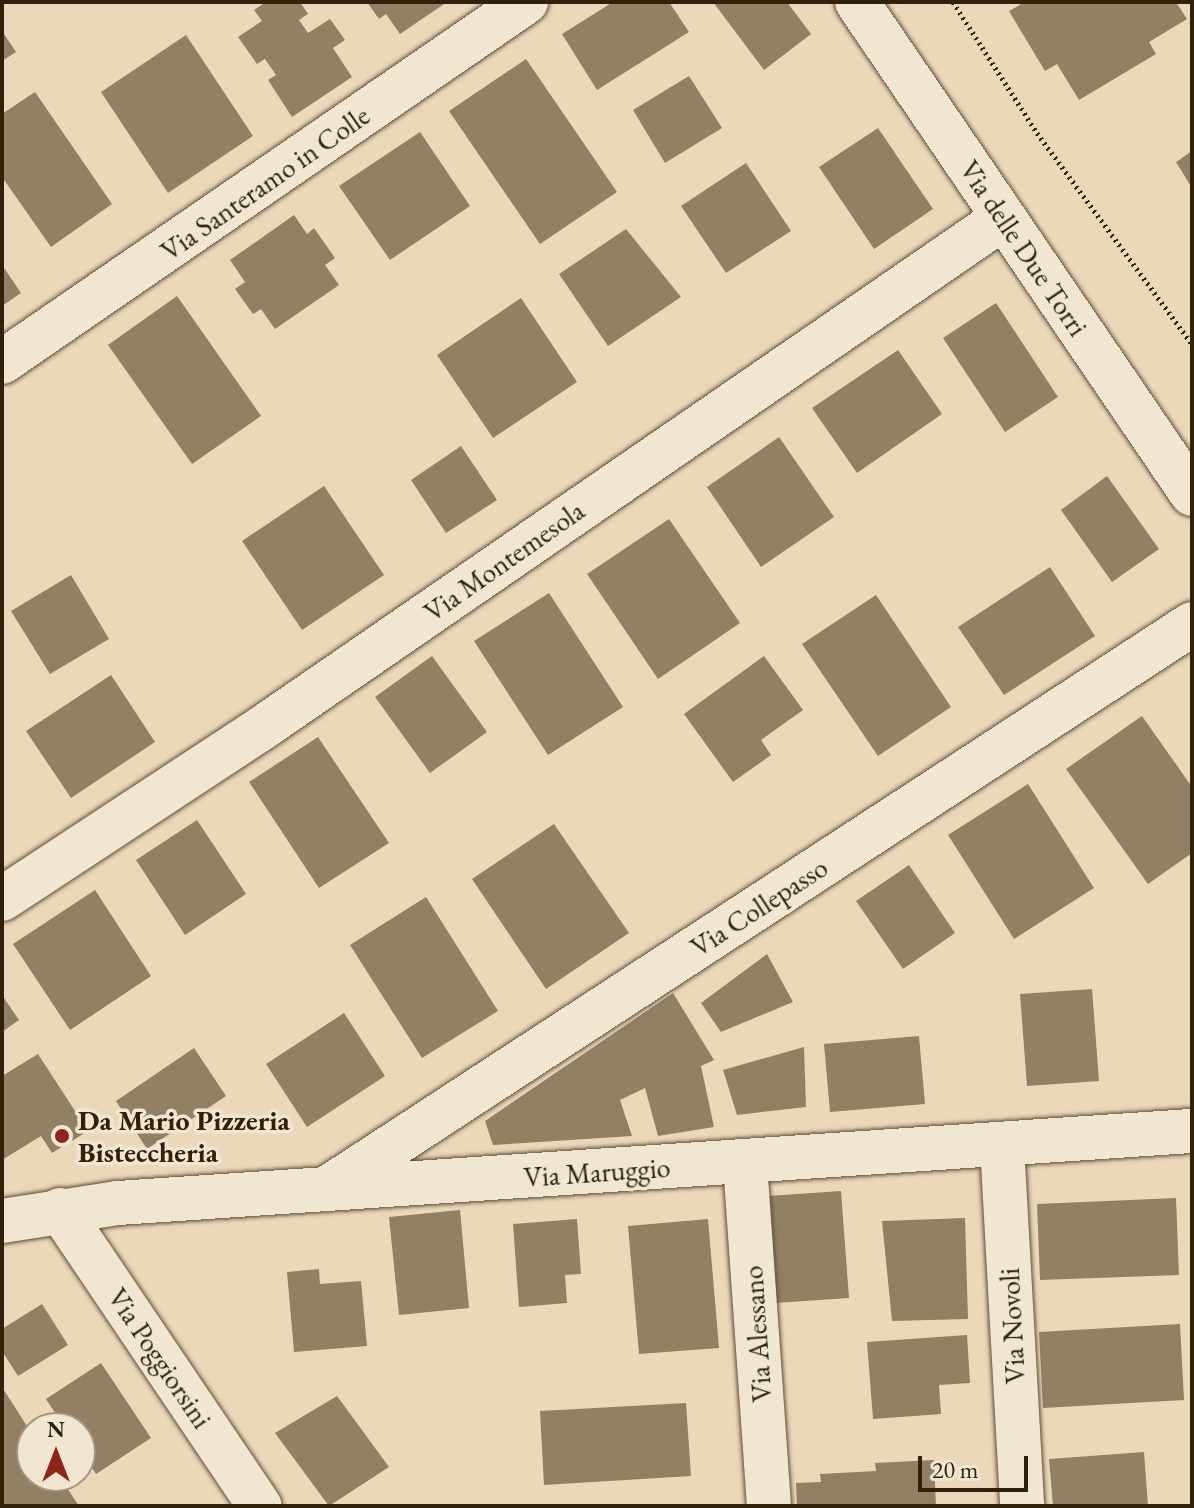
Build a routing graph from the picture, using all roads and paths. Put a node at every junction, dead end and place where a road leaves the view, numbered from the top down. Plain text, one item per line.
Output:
1 (526, 2) edge
2 (857, 2) edge
3 (953, 2) edge
4 (1002, 219) junction
5 (1192, 344) edge
6 (2, 362) edge
7 (1192, 494) edge
8 (1192, 624) edge
9 (2, 899) edge
10 (1192, 1131) edge
11 (1002, 1145) junction
12 (745, 1163) junction
13 (325, 1190) junction
14 (60, 1210) junction
15 (2, 1221) edge
16 (260, 1506) edge
17 (769, 1506) edge
18 (1022, 1506) edge

1 - 6 street, Via Santeramo in Colle
2 - 4 street, Via delle Due Torri
3 - 5 path
4 - 7 street, Via delle Due Torri
4 - 9 street, Via Montemesola
8 - 13 street, Via Collepasso
10 - 11 street, Via Maruggio
11 - 12 street, Via Maruggio
11 - 18 street, Via Novoli
12 - 13 street, Via Maruggio
12 - 17 street, Via Alessano
13 - 14 street, Via Maruggio
14 - 15 street, Via Maruggio
14 - 16 street, Via Poggiorsini

